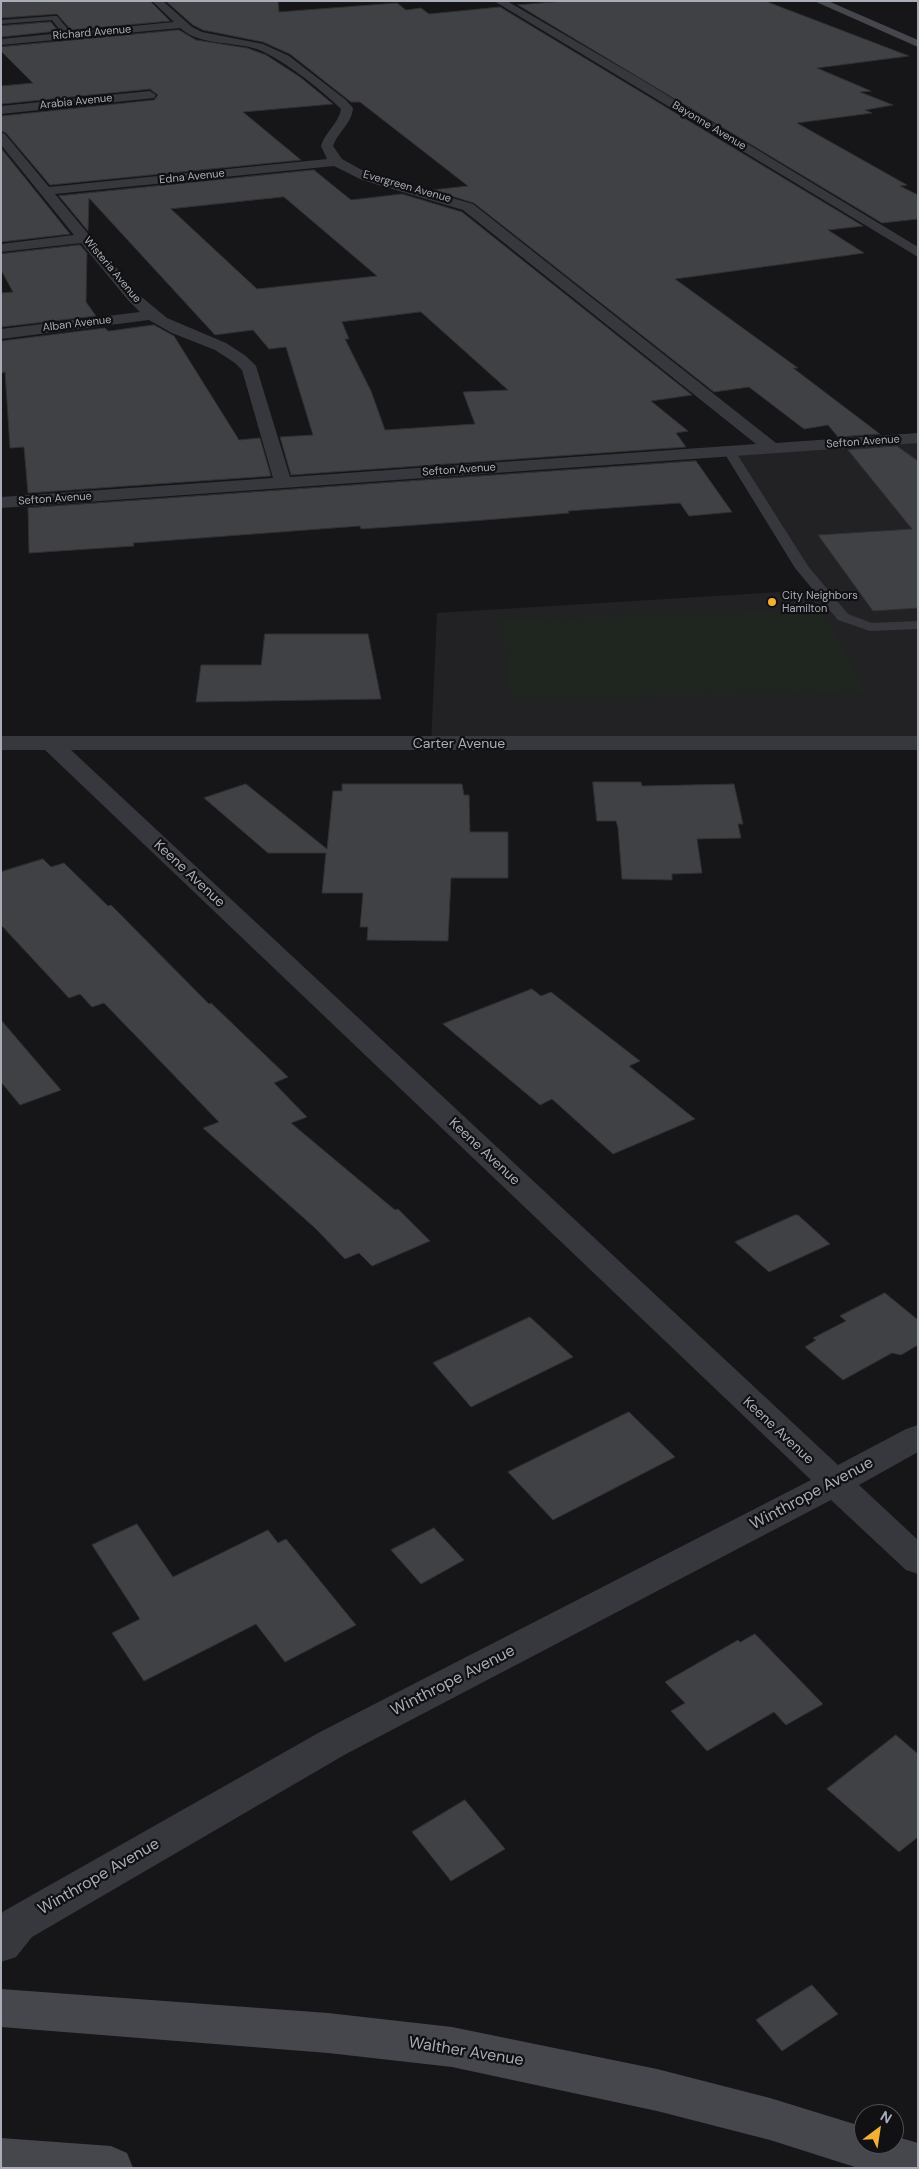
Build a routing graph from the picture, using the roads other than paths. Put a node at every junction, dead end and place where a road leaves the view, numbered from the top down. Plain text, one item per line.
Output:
1 (157, 1) edge
2 (499, 1) edge
3 (819, 1) edge
4 (1, 22) edge
5 (62, 24) junction
6 (183, 24) junction
7 (1, 30) edge
8 (68, 35) junction
9 (1, 42) edge
10 (918, 44) edge
11 (150, 95) dead end
12 (1, 110) edge
13 (1, 136) edge
14 (336, 162) junction
15 (47, 191) junction
16 (85, 238) junction
17 (1, 248) edge
18 (918, 253) edge
19 (152, 315) junction
20 (1, 334) edge
21 (918, 438) edge
22 (772, 448) junction
23 (729, 451) junction
24 (282, 483) junction
25 (1, 503) edge
26 (918, 625) edge
27 (1, 743) edge
28 (51, 743) junction
29 (918, 743) edge
30 (918, 1436) edge
31 (834, 1483) junction
32 (918, 1561) edge
33 (1, 1944) edge
34 (1, 2008) edge
35 (1, 2160) edge
36 (918, 2165) edge
37 (111, 2168) edge

1 - 6 street
2 - 18 street, Bayonne Avenue
3 - 10 main road
4 - 5 lane
5 - 7 lane
5 - 8 lane
6 - 8 street, Richard Avenue
6 - 14 street
8 - 9 street, Richard Avenue
11 - 12 street, Arabia Avenue
13 - 15 street, Wisteria Avenue
14 - 15 street, Edna Avenue
14 - 22 street, Evergreen Avenue
15 - 16 street, Wisteria Avenue
16 - 17 street
16 - 19 street, Wisteria Avenue
19 - 20 street, Alban Avenue
19 - 24 street, Wisteria Avenue
21 - 22 street, Sefton Avenue
22 - 23 street, Sefton Avenue
23 - 24 street, Sefton Avenue
23 - 26 lane
24 - 25 street, Sefton Avenue
27 - 28 street, Carter Avenue
28 - 29 street, Carter Avenue
28 - 31 street, Keene Avenue
30 - 31 street, Winthrope Avenue
31 - 32 street, Keene Avenue
31 - 33 street, Winthrope Avenue
34 - 36 main road, Walther Avenue
35 - 37 main road

